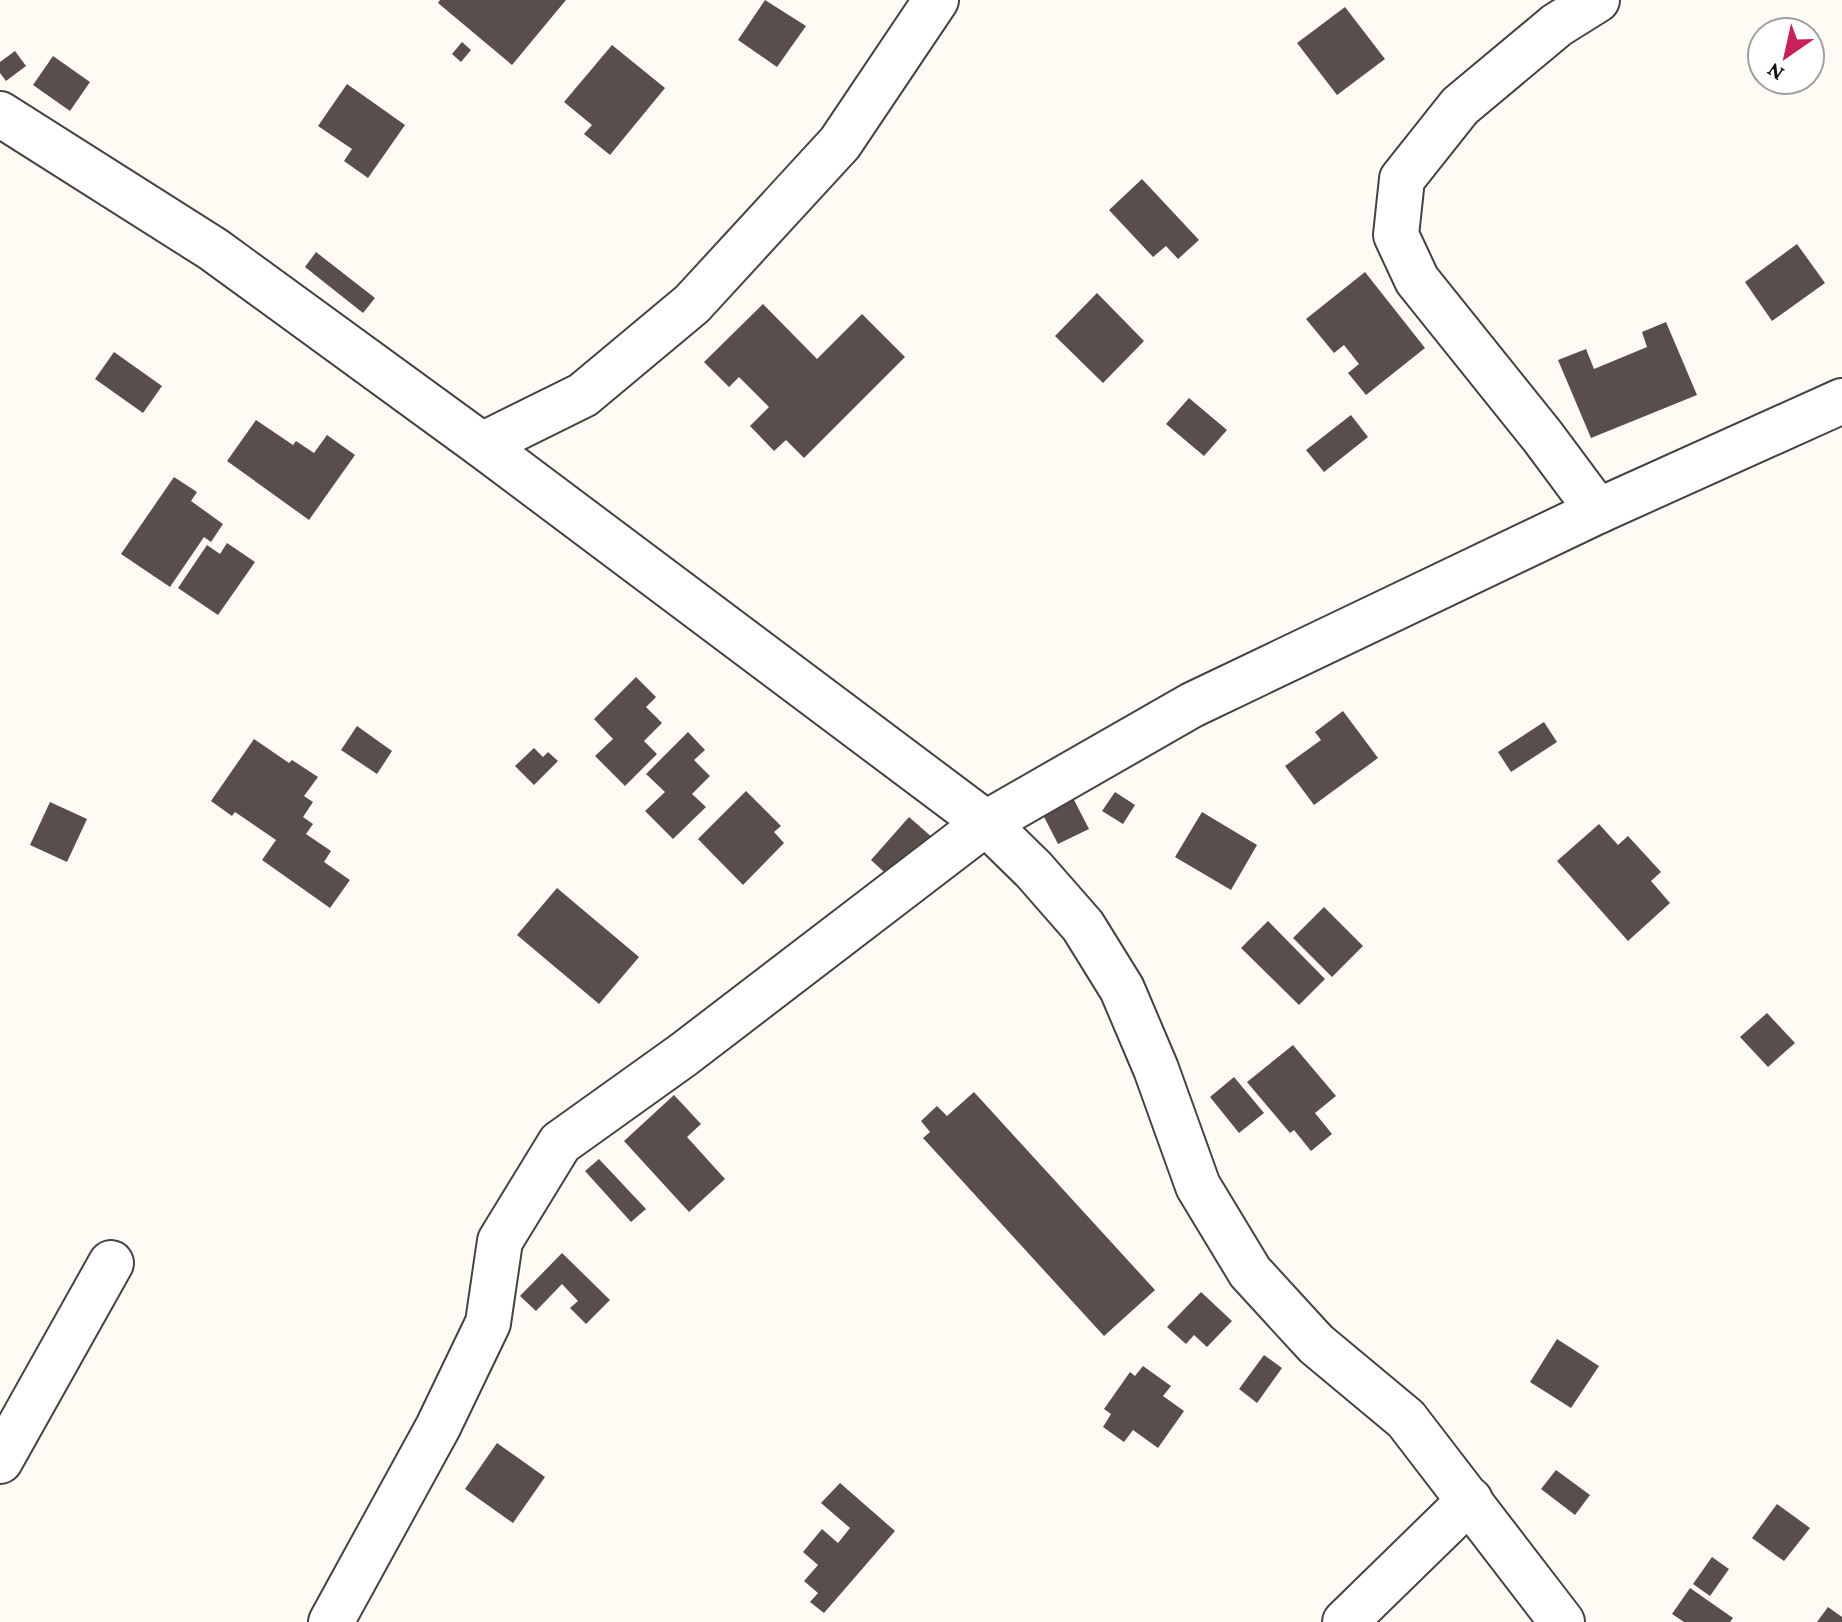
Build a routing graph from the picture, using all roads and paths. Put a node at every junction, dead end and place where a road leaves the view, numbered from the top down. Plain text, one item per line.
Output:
1 (936, 0) edge
2 (1597, 0) edge
3 (0, 114) edge
4 (1842, 401) edge
5 (482, 445) junction
6 (1598, 511) junction
7 (986, 823) junction
8 (111, 1263) dead end
9 (0, 1461) edge
10 (1470, 1500) junction
11 (331, 1622) edge
12 (1345, 1622) edge
13 (1562, 1622) edge

1 - 5 street
2 - 6 street
3 - 5 street
4 - 6 street
5 - 7 street
6 - 7 street
7 - 10 street
7 - 11 street
8 - 9 street
10 - 12 street
10 - 13 street

